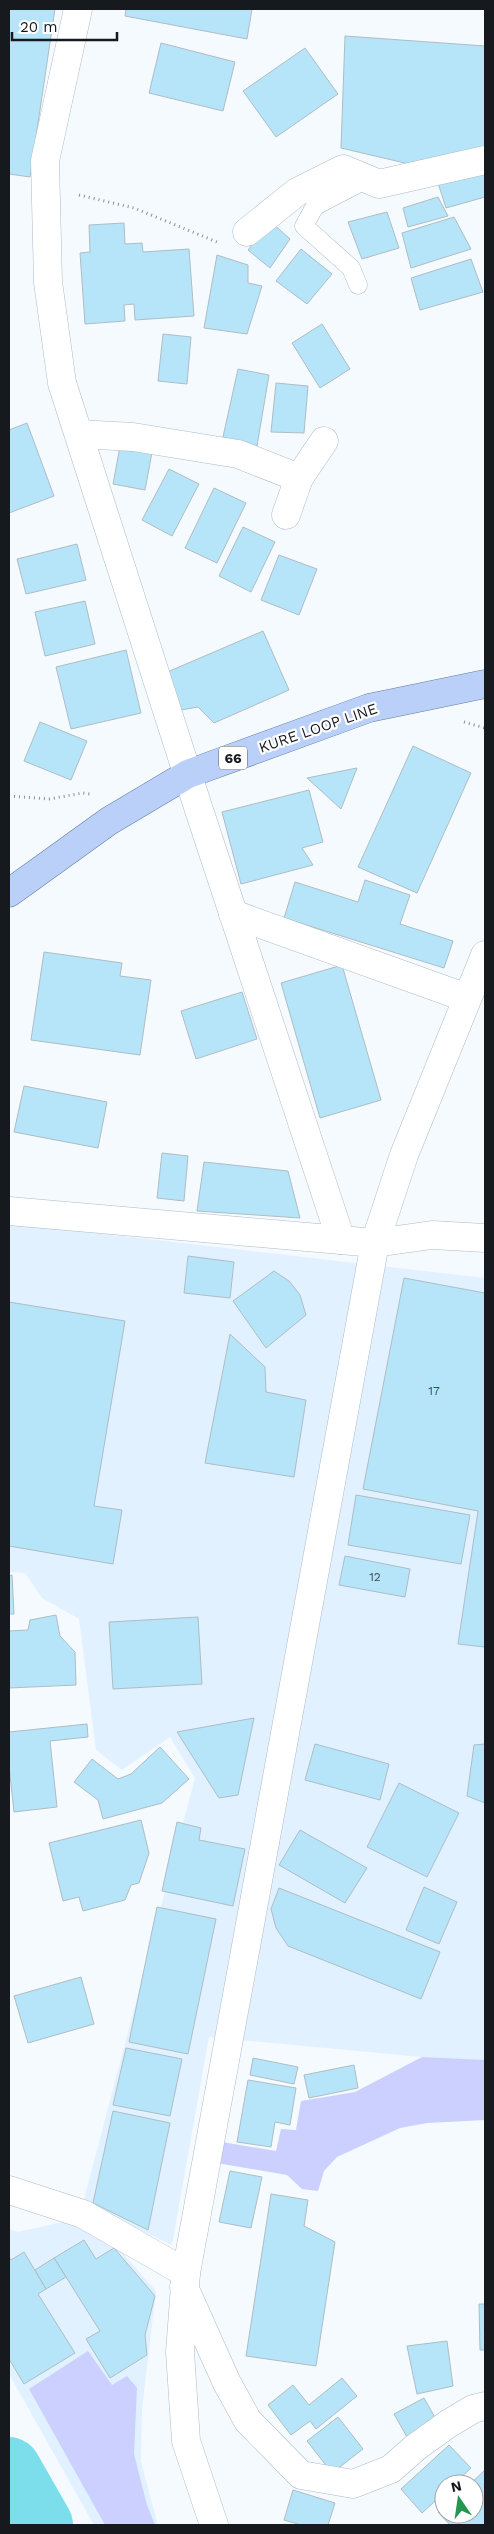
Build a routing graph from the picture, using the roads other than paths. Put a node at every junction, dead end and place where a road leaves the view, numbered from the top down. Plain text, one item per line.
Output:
1 (78, 9) edge
2 (485, 160) edge
3 (367, 179) junction
4 (247, 232) road end
5 (358, 285) dead end
6 (79, 434) junction
7 (324, 441) dead end
8 (298, 478) junction
9 (286, 515) dead end
10 (485, 684) edge
11 (188, 774) junction
12 (9, 892) edge
13 (233, 914) junction
14 (485, 955) edge
15 (467, 998) junction
16 (9, 1211) edge
17 (485, 1238) edge
18 (341, 1240) junction
19 (376, 1243) junction
20 (9, 2190) edge
21 (185, 2280) junction
22 (485, 2406) edge
23 (214, 2525) edge

1 - 6 street
2 - 3 street
3 - 4 street
3 - 5 lane
6 - 8 street
6 - 11 street
7 - 8 street
8 - 9 street
10 - 11 main road, KURE LOOP LINE / 66
11 - 12 main road, KURE LOOP LINE / 66
11 - 13 street
13 - 15 street
13 - 18 street
14 - 15 street
15 - 19 street
16 - 18 street
17 - 19 street
18 - 19 street
19 - 21 street
20 - 21 street
21 - 22 street
21 - 23 street

